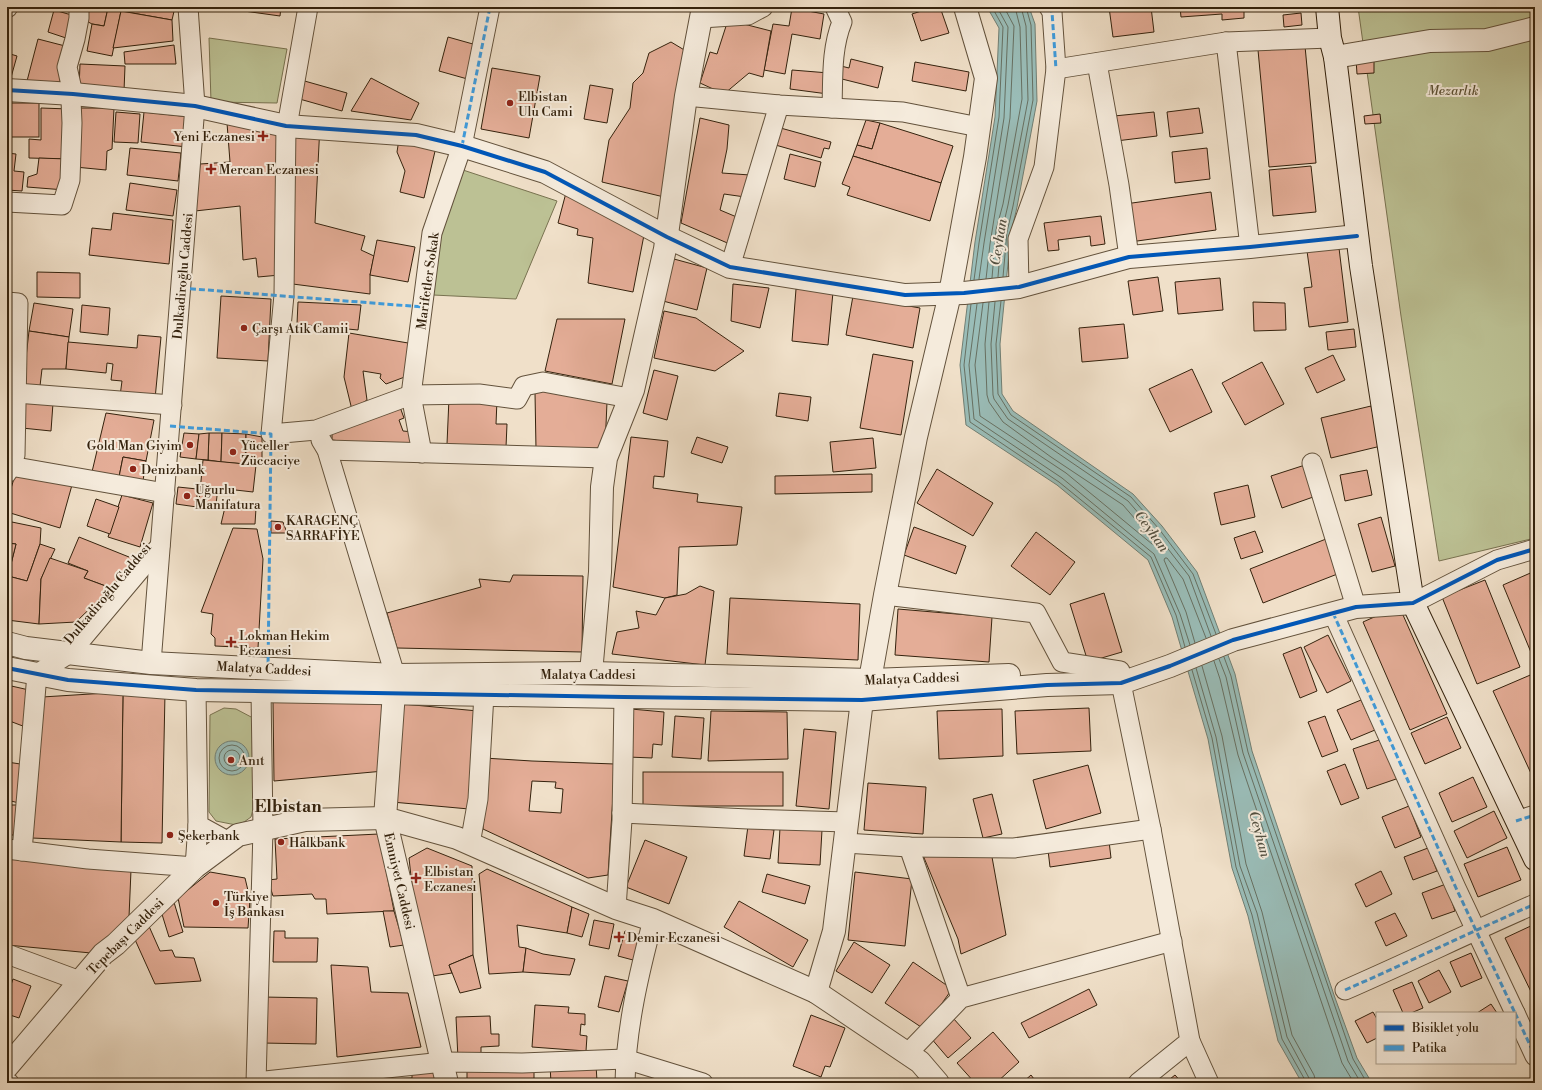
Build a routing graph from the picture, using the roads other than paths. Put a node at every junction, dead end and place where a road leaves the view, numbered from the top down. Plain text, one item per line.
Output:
1 (79, 7) edge
2 (188, 7) edge
3 (308, 7) edge
4 (490, 7) edge
5 (763, 7) edge
6 (835, 7) edge
7 (965, 7) edge
8 (1049, 7) edge
9 (1327, 7) edge
10 (702, 12) edge
11 (1535, 28) edge
12 (1226, 42) junction
13 (1332, 47) junction
14 (1097, 62) junction
15 (1056, 69) junction
16 (7, 90) edge
17 (73, 94) junction
18 (686, 96) junction
19 (779, 105) junction
20 (195, 106) junction
21 (832, 108) junction
22 (286, 126) junction
23 (979, 127) junction
24 (462, 146) junction
25 (7, 202) edge
26 (1357, 236) junction
27 (667, 237) junction
28 (1250, 247) junction
29 (1129, 256) junction
30 (730, 267) junction
31 (1019, 287) junction
32 (957, 294) junction
33 (7, 302) edge
34 (16, 393) junction
35 (411, 396) junction
36 (629, 398) junction
37 (172, 405) junction
38 (316, 430) junction
39 (327, 450) junction
40 (422, 453) junction
41 (606, 458) junction
42 (1312, 463) dead end
43 (8, 469) edge
44 (165, 492) junction
45 (160, 546) junction
46 (1535, 549) edge
47 (885, 595) junction
48 (1413, 603) junction
49 (1356, 607) junction
50 (1334, 613) junction
51 (7, 643) edge
52 (70, 653) junction
53 (151, 663) junction
54 (7, 668) edge
55 (591, 672) junction
56 (37, 674) junction
57 (1121, 677) junction
58 (395, 684) junction
59 (196, 690) junction
60 (866, 690) junction
61 (261, 691) junction
62 (484, 694) junction
63 (624, 697) junction
64 (622, 813) junction
65 (385, 818) junction
66 (1525, 818) edge
67 (847, 822) junction
68 (198, 825) junction
69 (263, 829) junction
70 (1151, 829) junction
71 (234, 838) junction
72 (845, 843) junction
73 (470, 844) junction
74 (909, 847) junction
75 (14, 850) edge
76 (1535, 859) edge
77 (195, 868) junction
78 (1535, 904) edge
79 (616, 908) junction
80 (653, 920) junction
81 (1476, 930) junction
82 (1172, 941) junction
83 (7, 954) edge
84 (80, 981) junction
85 (1345, 990) dead end
86 (816, 992) junction
87 (961, 998) junction
88 (1515, 1012) edge
89 (1516, 1015) edge
90 (1190, 1041) junction
91 (907, 1054) junction
92 (1535, 1056) edge
93 (625, 1059) junction
94 (443, 1062) junction
95 (7, 1067) edge
96 (256, 1082) edge
97 (447, 1083) edge
98 (625, 1083) edge
99 (703, 1083) edge
100 (938, 1083) edge
101 (1138, 1083) edge
102 (1209, 1083) edge

1 - 17 street
2 - 20 street, Dulkadiroğlu Caddesi
3 - 22 street
4 - 24 street, Marifetler Sokak
5 - 10 street
6 - 21 street
7 - 23 street
8 - 15 street
9 - 13 street
10 - 18 street
11 - 13 street
12 - 13 street
12 - 14 street
12 - 28 street
13 - 26 street
14 - 15 street
14 - 29 street
15 - 31 street
16 - 17 street
17 - 20 street
17 - 25 street
18 - 19 street
18 - 27 street
19 - 21 street
19 - 30 street
20 - 22 street
20 - 37 street, Dulkadiroğlu Caddesi
21 - 23 street
22 - 24 street
22 - 38 street
23 - 32 street
24 - 27 street
24 - 35 street, Marifetler Sokak
26 - 28 street
26 - 48 street
27 - 30 street
27 - 36 street
28 - 29 street
29 - 31 street
30 - 32 street
31 - 32 street
32 - 47 street
33 - 34 street
34 - 37 street
34 - 43 street
35 - 36 street
35 - 38 street
35 - 40 street, Marifetler Sokak
36 - 41 street
37 - 44 street, Dulkadiroğlu Caddesi
38 - 39 street
39 - 40 street
39 - 58 street
40 - 41 street
41 - 55 street
42 - 49 street
43 - 44 street
44 - 45 street, Dulkadiroğlu Caddesi
45 - 52 street, Dulkadiroğlu Caddesi
45 - 53 street, Dulkadiroğlu Caddesi
46 - 48 street
47 - 57 street
47 - 60 street
48 - 49 street
48 - 66 street
49 - 50 street
50 - 57 street
50 - 81 street
51 - 52 street, Malatya Caddesi
52 - 53 street, Malatya Caddesi
52 - 56 street, Dulkadiroğlu Caddesi
53 - 58 street, Malatya Caddesi
54 - 56 street
55 - 58 street, Malatya Caddesi
55 - 60 street, Malatya Caddesi
56 - 59 street
56 - 75 street
57 - 60 street
57 - 70 street
58 - 61 street
58 - 62 street
58 - 65 street, Emniyet Caddesi
59 - 61 street
59 - 68 street
60 - 63 street
60 - 67 street
61 - 69 street
62 - 63 street
62 - 73 street
63 - 64 street
64 - 67 street
64 - 79 street
65 - 69 street
65 - 73 street
65 - 94 street, Emniyet Caddesi
66 - 76 street
67 - 72 street
68 - 71 street
68 - 77 street
69 - 71 street
69 - 96 street
70 - 74 street
70 - 82 street
71 - 77 street, Tepebaşı Caddesi
72 - 74 street
72 - 86 street
73 - 79 street
74 - 87 street
75 - 77 street
77 - 84 street, Tepebaşı Caddesi
78 - 81 street
79 - 80 street
80 - 86 street
80 - 93 street
81 - 85 street
81 - 88 street
82 - 87 street
82 - 90 street
83 - 84 street
84 - 95 street, Tepebaşı Caddesi
86 - 91 street
87 - 91 street
89 - 92 street
90 - 101 street
90 - 102 street
91 - 100 street
93 - 94 street
93 - 98 street
93 - 99 street
94 - 96 street
94 - 97 street, Emniyet Caddesi

